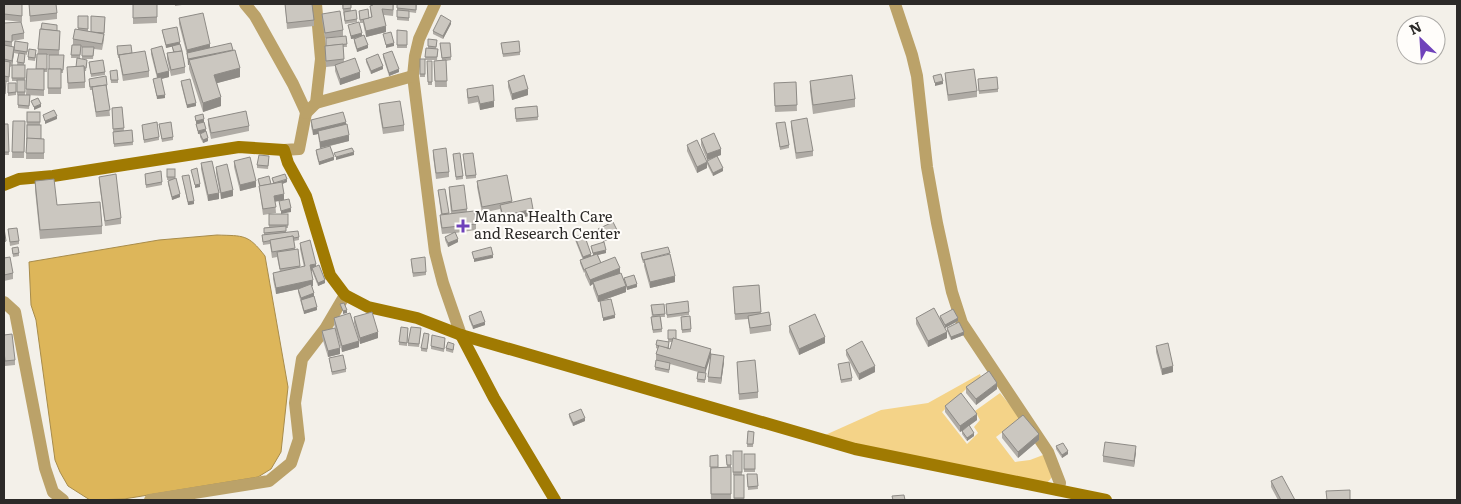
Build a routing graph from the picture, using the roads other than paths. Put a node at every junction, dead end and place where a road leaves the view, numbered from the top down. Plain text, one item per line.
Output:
1 (245, 4) edge
2 (316, 4) edge
3 (435, 4) edge
4 (896, 4) edge
5 (413, 76) junction
6 (316, 103) junction
7 (306, 113) junction
8 (284, 150) junction
9 (4, 185) edge
10 (345, 295) junction
11 (4, 302) edge
12 (461, 335) junction
13 (1058, 490) junction
14 (63, 500) edge
15 (150, 500) edge
16 (555, 500) edge
17 (1106, 500) edge

1 - 7 street
2 - 6 street
3 - 5 street
4 - 13 street
5 - 6 street
5 - 12 street
6 - 7 street
7 - 8 street
8 - 9 main road
8 - 10 main road
10 - 12 main road
10 - 15 street
11 - 14 street
12 - 13 main road
12 - 16 main road
13 - 17 main road

